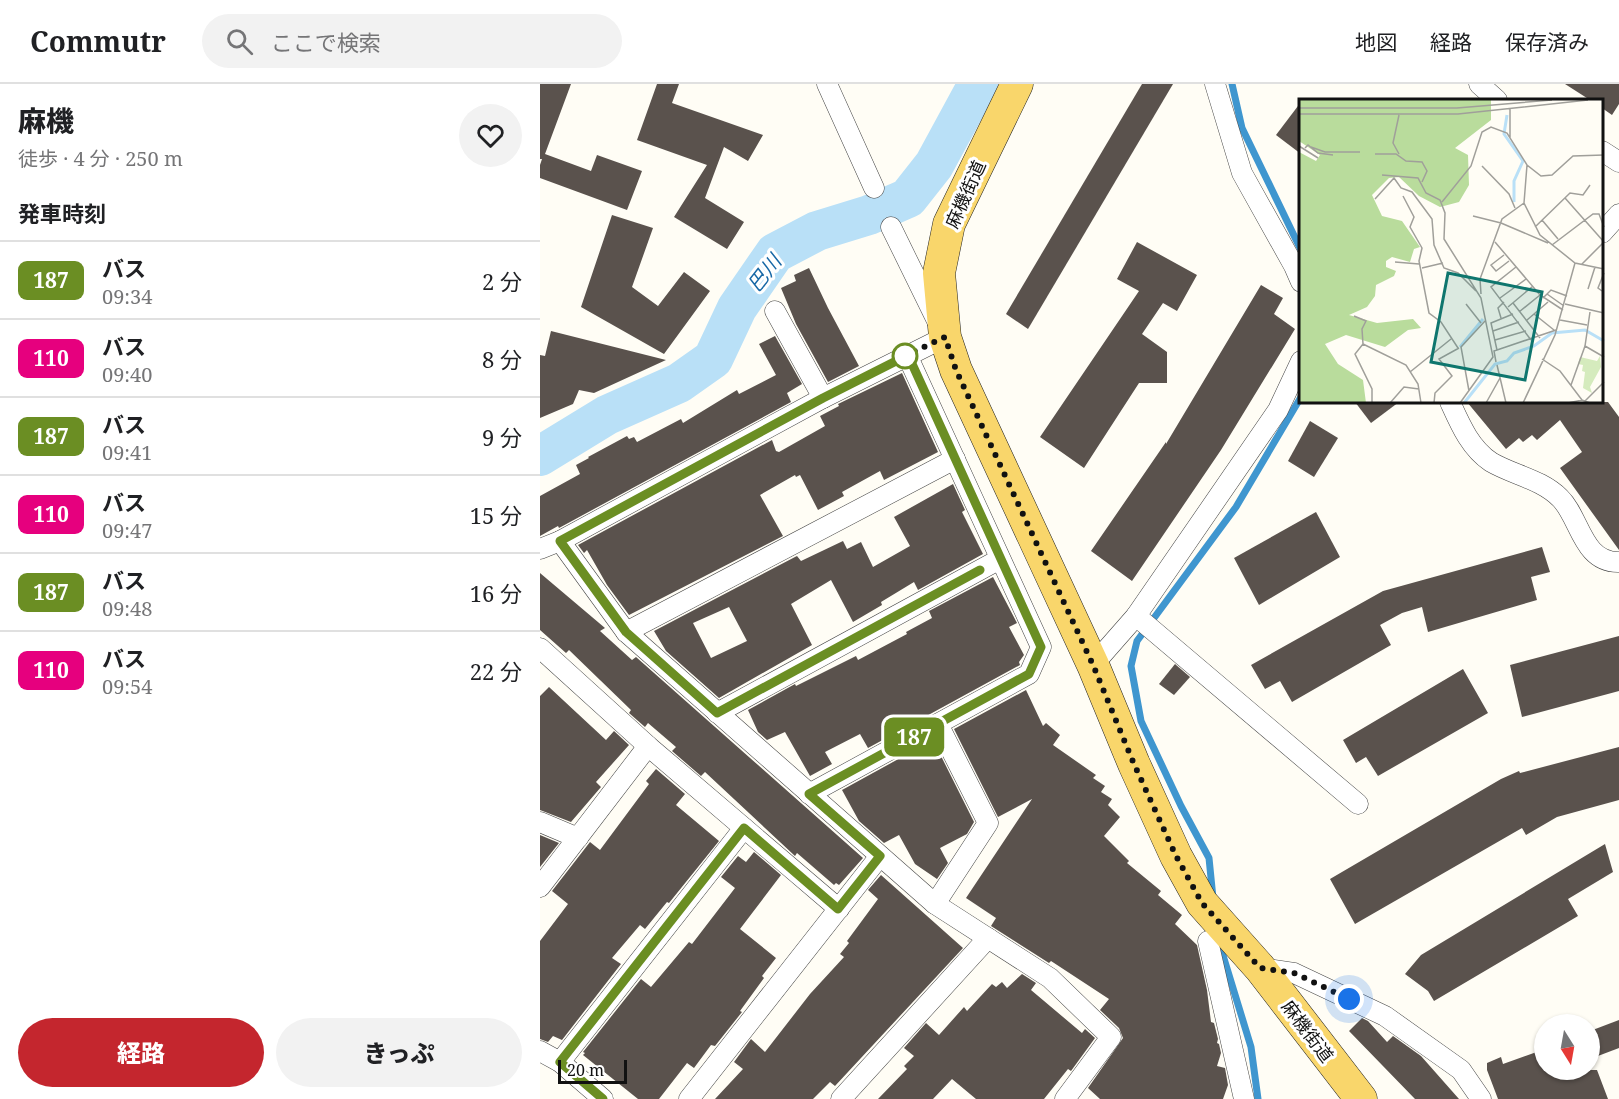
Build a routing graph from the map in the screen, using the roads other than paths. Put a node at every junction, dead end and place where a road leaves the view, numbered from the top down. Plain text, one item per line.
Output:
1 (827, 84) edge
2 (1017, 84) edge
3 (1215, 84) edge
4 (1479, 84) edge
5 (1496, 99) edge
6 (1604, 152) edge
7 (1619, 162) edge
8 (874, 188) dead end
9 (1619, 214) edge
10 (891, 227) dead end
11 (1604, 231) edge
12 (1299, 277) edge
13 (775, 311) dead end
14 (945, 337) junction
15 (908, 355) junction
16 (1299, 366) edge
17 (823, 398) junction
18 (1451, 404) edge
19 (955, 459) junction
20 (560, 541) junction
21 (540, 549) edge
22 (1000, 559) junction
23 (1619, 562) edge
24 (1136, 616) junction
25 (626, 632) junction
26 (540, 648) edge
27 (1093, 665) junction
28 (717, 713) junction
29 (938, 724) junction
30 (648, 746) junction
31 (809, 794) junction
32 (1358, 804) dead end
33 (540, 822) edge
34 (744, 828) junction
35 (578, 838) junction
36 (880, 856) junction
37 (540, 887) edge
38 (935, 904) junction
39 (838, 909) junction
40 (988, 938) junction
41 (1208, 941) dead end
42 (1260, 968) junction
43 (540, 1051) edge
44 (560, 1062) junction
45 (603, 1099) edge
46 (689, 1099) edge
47 (841, 1099) edge
48 (1065, 1099) edge
49 (1244, 1099) edge
50 (1361, 1099) edge
51 (1481, 1099) edge

1 - 8 street
2 - 14 main road, 麻機街道
3 - 12 street
4 - 5 street
6 - 7 street
9 - 11 street
10 - 14 street
13 - 17 street
14 - 15 street
14 - 27 main road, 麻機街道
15 - 17 street
15 - 19 street
16 - 24 street
17 - 20 street
18 - 23 street
19 - 22 street
19 - 25 street
20 - 21 street
20 - 25 street
22 - 28 street
22 - 29 street
24 - 27 street
24 - 32 street
25 - 28 street
26 - 30 street
27 - 42 main road, 麻機街道
28 - 31 street
29 - 31 street
29 - 38 street
30 - 34 street
30 - 35 street
31 - 36 street
33 - 35 street
34 - 39 street
34 - 44 street
35 - 37 street
36 - 38 street
36 - 39 street
38 - 40 street
39 - 46 street
40 - 47 street
40 - 48 street
41 - 49 street
42 - 50 main road, 麻機街道
42 - 51 street
43 - 44 street
44 - 45 street

